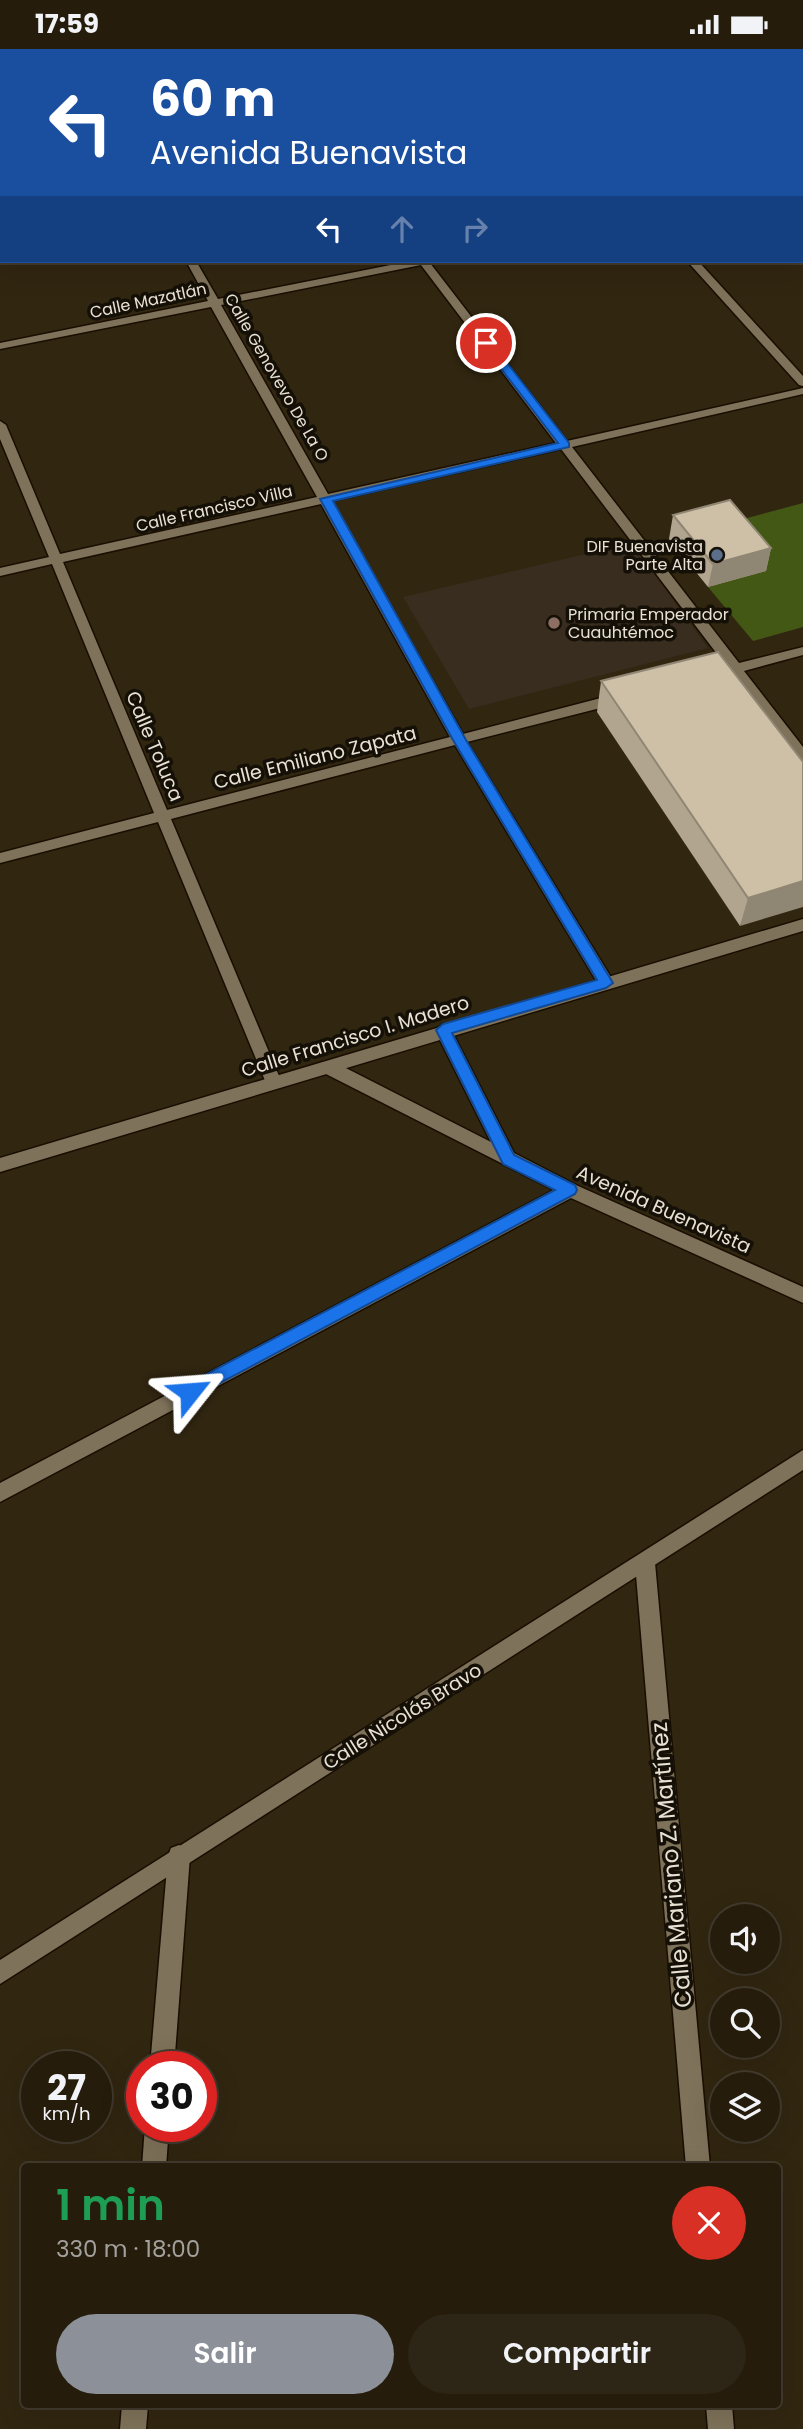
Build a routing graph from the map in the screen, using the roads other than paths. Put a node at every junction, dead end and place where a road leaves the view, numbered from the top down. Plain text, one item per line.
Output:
1 (192, 263) edge
2 (414, 263) edge
3 (426, 263) edge
4 (694, 263) edge
5 (214, 303) junction
6 (0, 346) edge
7 (803, 383) edge
8 (803, 391) edge
9 (0, 425) edge
10 (565, 445) junction
11 (326, 499) junction
12 (55, 560) junction
13 (0, 572) edge
14 (803, 651) edge
15 (734, 669) junction
16 (695, 679) edge
17 (629, 696) edge
18 (460, 740) junction
19 (803, 757) edge
20 (163, 815) junction
21 (0, 858) edge
22 (803, 925) edge
23 (606, 983) junction
24 (443, 1030) junction
25 (328, 1067) junction
26 (274, 1083) junction
27 (508, 1159) junction
28 (0, 1165) edge
29 (570, 1190) junction
30 (803, 1295) edge
31 (803, 1459) edge
32 (0, 1493) edge
33 (645, 1563) junction
34 (180, 1856) junction
35 (0, 1973) edge
36 (163, 2051) edge
37 (156, 2142) edge
38 (154, 2163) edge
39 (698, 2163) edge
40 (135, 2408) edge
41 (719, 2408) edge
42 (133, 2429) edge
43 (721, 2429) edge

1 - 5 street, Calle Genovevo De La O
2 - 5 street, Calle Mazatlán
3 - 10 street
4 - 7 street
5 - 6 street, Calle Mazatlán
5 - 11 street, Calle Genovevo De La O
8 - 10 street, Calle Francisco Villa
9 - 12 street, Calle Toluca
10 - 11 street, Calle Francisco Villa
10 - 15 street
11 - 12 street, Calle Francisco Villa
11 - 18 street, Calle Genovevo De La O
12 - 13 street, Calle Francisco Villa
12 - 20 street, Calle Toluca
14 - 15 street
15 - 16 street
15 - 19 street
17 - 18 street, Calle Emiliano Zapata
18 - 20 street, Calle Emiliano Zapata
18 - 23 street, Calle Genovevo De La O
20 - 21 street, Calle Emiliano Zapata
20 - 26 street, Calle Toluca
22 - 23 street, Calle Francisco I. Madero
23 - 24 street, Calle Francisco I. Madero
24 - 25 street, Calle Francisco I. Madero
24 - 27 street
25 - 26 street, Calle Francisco I. Madero
25 - 27 street, Avenida Buenavista
26 - 28 street, Calle Francisco I. Madero
27 - 29 street, Avenida Buenavista
29 - 30 street, Avenida Buenavista
29 - 32 street
31 - 33 street, Calle Nicolás Bravo
33 - 34 street, Calle Nicolás Bravo
33 - 39 street, Calle Mariano Z. Martínez
34 - 35 street, Calle Nicolás Bravo
34 - 36 street
37 - 38 street
40 - 42 street
41 - 43 street

